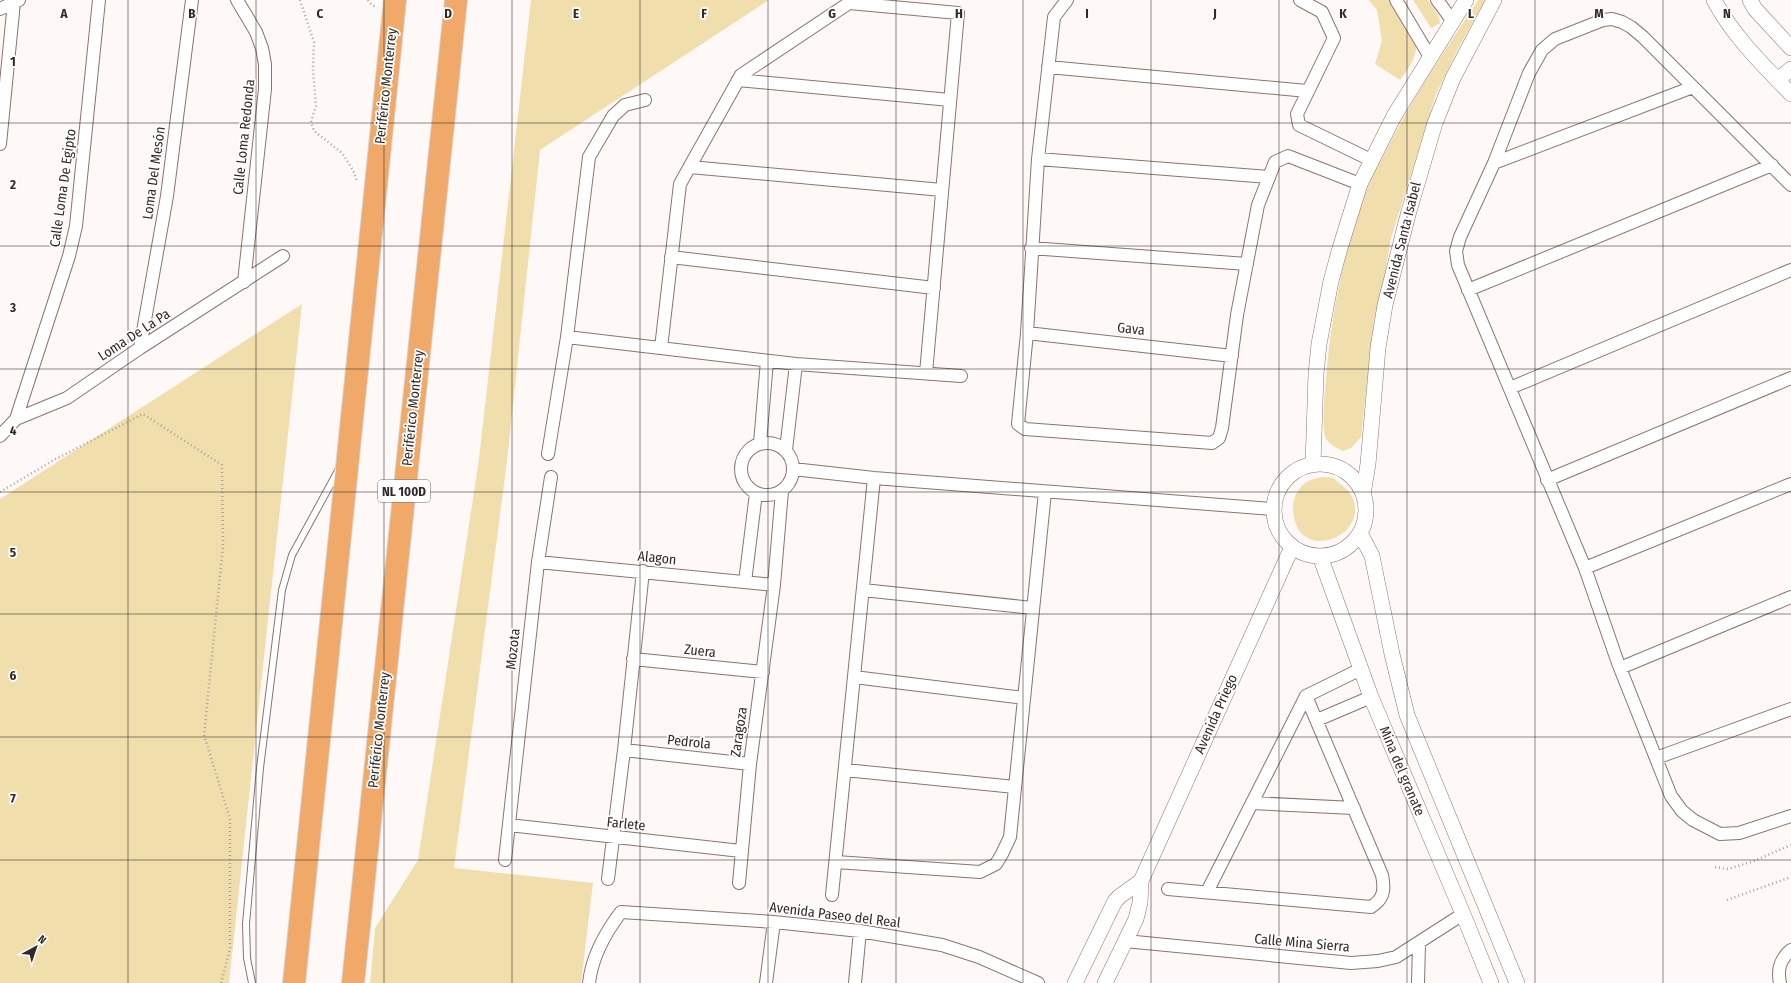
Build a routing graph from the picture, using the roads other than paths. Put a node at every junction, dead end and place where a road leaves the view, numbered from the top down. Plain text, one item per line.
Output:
1 (99, 0) edge
2 (192, 0) edge
3 (237, 0) edge
4 (395, 0) edge
5 (456, 0) edge
6 (1067, 0) edge
7 (1300, 0) edge
8 (1396, 0) edge
9 (1437, 0) edge
10 (1466, 0) edge
11 (1494, 0) edge
12 (1714, 0) edge
13 (17, 1) edge
14 (1753, 4) edge
15 (0, 9) edge
16 (1452, 20) junction
17 (1791, 48) edge
18 (1430, 57) junction
19 (1048, 67) junction
20 (1791, 69) edge
21 (738, 80) junction
22 (1777, 80) junction
23 (1693, 87) junction
24 (1307, 91) junction
25 (1791, 94) edge
26 (645, 100) dead end
27 (950, 100) junction
28 (0, 144) edge
29 (1038, 159) junction
30 (1371, 160) junction
31 (1494, 163) junction
32 (1772, 165) junction
33 (690, 166) junction
34 (1270, 177) junction
35 (1360, 184) junction
36 (1791, 185) edge
37 (942, 190) junction
38 (1031, 248) junction
39 (283, 256) dead end
40 (671, 258) junction
41 (1247, 264) junction
42 (1791, 270) edge
43 (244, 282) junction
44 (934, 288) junction
45 (1468, 290) junction
46 (1027, 333) junction
47 (567, 337) junction
48 (140, 348) junction
49 (661, 348) junction
50 (1232, 356) junction
51 (767, 361) junction
52 (796, 364) junction
53 (926, 373) junction
54 (961, 376) dead end
55 (1791, 378) edge
56 (1510, 388) junction
57 (0, 418) edge
58 (13, 423) junction
59 (0, 436) edge
60 (760, 443) junction
61 (786, 450) junction
62 (348, 452) junction
63 (548, 454) dead end
64 (1314, 464) junction
65 (793, 469) junction
66 (551, 477) dead end
67 (874, 478) junction
68 (1547, 480) junction
69 (1791, 484) edge
70 (782, 491) junction
71 (1045, 492) junction
72 (756, 493) junction
73 (1363, 494) junction
74 (1273, 509) junction
75 (1360, 533) junction
76 (1292, 547) junction
77 (1320, 556) junction
78 (538, 562) junction
79 (1585, 568) junction
80 (643, 571) junction
81 (745, 582) junction
82 (774, 585) junction
83 (863, 590) junction
84 (1791, 597) edge
85 (1033, 608) junction
86 (633, 659) junction
87 (1620, 668) junction
88 (1361, 669) junction
89 (763, 672) junction
90 (854, 677) junction
91 (1306, 696) junction
92 (1371, 696) junction
93 (1024, 698) junction
94 (1791, 708) edge
95 (1317, 720) junction
96 (624, 750) junction
97 (1656, 758) junction
98 (750, 764) junction
99 (845, 770) junction
100 (1015, 787) junction
101 (1252, 804) junction
102 (1354, 808) junction
103 (1791, 816) edge
104 (509, 825) junction
105 (612, 837) junction
106 (741, 851) junction
107 (505, 860) dead end
108 (836, 862) junction
109 (608, 879) dead end
110 (1141, 881) junction
111 (739, 883) dead end
112 (1168, 889) dead end
113 (1207, 892) junction
114 (832, 895) dead end
115 (1463, 914) junction
116 (774, 922) junction
117 (860, 931) junction
118 (1497, 933) junction
119 (1125, 941) junction
120 (1419, 944) junction
121 (1475, 944) junction
122 (1791, 950) edge
123 (252, 983) edge
124 (294, 983) edge
125 (353, 983) edge
126 (590, 983) edge
127 (766, 983) edge
128 (855, 983) edge
129 (1038, 983) edge
130 (1075, 983) edge
131 (1105, 983) edge
132 (1418, 983) edge
133 (1490, 983) edge
134 (1517, 983) edge
135 (1780, 983) edge

1 - 58 street, Calle Loma De Egipto
2 - 48 street, Loma Del Mesón
3 - 43 street, Calle Loma Redonda
4 - 62 highway, Periférico Monterrey
5 - 125 highway, Periférico Monterrey / NL 100D
6 - 19 street
7 - 24 street
8 - 18 street
9 - 16 street
10 - 16 street
11 - 73 street, Avenida Santa Isabel
12 - 22 street
13 - 15 street
13 - 28 street
14 - 17 street
16 - 18 street
18 - 30 street
19 - 24 street
19 - 29 street
20 - 22 street
21 - 27 street
21 - 27 street
21 - 33 street
22 - 25 street
23 - 31 street
23 - 31 street
23 - 32 street
24 - 30 street
26 - 47 street
27 - 37 street
29 - 34 street
29 - 38 street
30 - 35 street
31 - 45 street
32 - 36 street
32 - 45 street
33 - 37 street
33 - 40 street
34 - 35 street
34 - 41 street
35 - 64 street
37 - 44 street
38 - 41 street
38 - 46 street
39 - 43 street, Loma De La Pa
40 - 44 street
40 - 49 street
41 - 50 street
42 - 56 street
43 - 48 street, Loma De La Pa
44 - 53 street
45 - 56 street
46 - 50 street, Gava
46 - 50 street
47 - 49 street
47 - 63 street
48 - 58 street, Loma De La Pa
49 - 51 street
51 - 52 street
51 - 60 street
52 - 53 street
52 - 61 street
53 - 54 street
55 - 68 street
56 - 68 street
57 - 58 street
58 - 59 street, Loma De La Pa
60 - 61 street
60 - 72 street
61 - 65 street
62 - 123 lane
62 - 124 highway, Periférico Monterrey
64 - 73 street
64 - 74 street
65 - 67 street
65 - 70 street
66 - 78 street, Mozota
67 - 71 street
67 - 83 street
68 - 79 street
69 - 79 street
70 - 72 street
70 - 82 street, Zaragoza
71 - 74 street
71 - 85 street
72 - 81 street
73 - 75 street
74 - 76 street
75 - 77 street
75 - 118 street
76 - 77 street
76 - 110 street, Avenida Priego
77 - 88 street, Mina del granate
78 - 80 street, Alagon
78 - 104 street, Mozota
79 - 87 street
80 - 81 street, Alagon
80 - 86 street
81 - 82 street, Alagon
82 - 89 street, Zaragoza
83 - 85 street
83 - 90 street
84 - 87 street
85 - 93 street
86 - 89 street, Zuera
86 - 96 street
87 - 97 street
88 - 91 street
88 - 92 street, Mina del granate
89 - 98 street, Zaragoza
90 - 93 street
90 - 99 street
91 - 95 street
91 - 101 street
92 - 95 street
92 - 115 street, Mina del granate
93 - 100 street
94 - 97 street
95 - 102 street
96 - 98 street, Pedrola
96 - 105 street
97 - 103 street
98 - 106 street, Zaragoza
99 - 100 street
99 - 108 street
100 - 108 street
101 - 102 street
101 - 113 street
102 - 113 street
104 - 105 street, Farlete
104 - 107 street, Mozota
105 - 106 street, Farlete
105 - 109 street
106 - 111 street, Zaragoza
108 - 114 street
110 - 119 street, Avenida Priego
110 - 130 street
112 - 113 street
115 - 120 street, Calle Mina Sierra
115 - 121 street, Mina del granate
116 - 117 street, Avenida Paseo del Real
116 - 126 street, Avenida Paseo del Real
116 - 127 street
117 - 128 street
117 - 129 street, Avenida Paseo del Real
118 - 121 street
118 - 134 street
119 - 120 street, Calle Mina Sierra
119 - 131 street, Avenida Priego
120 - 132 street
121 - 133 street, Mina del granate
122 - 135 street

